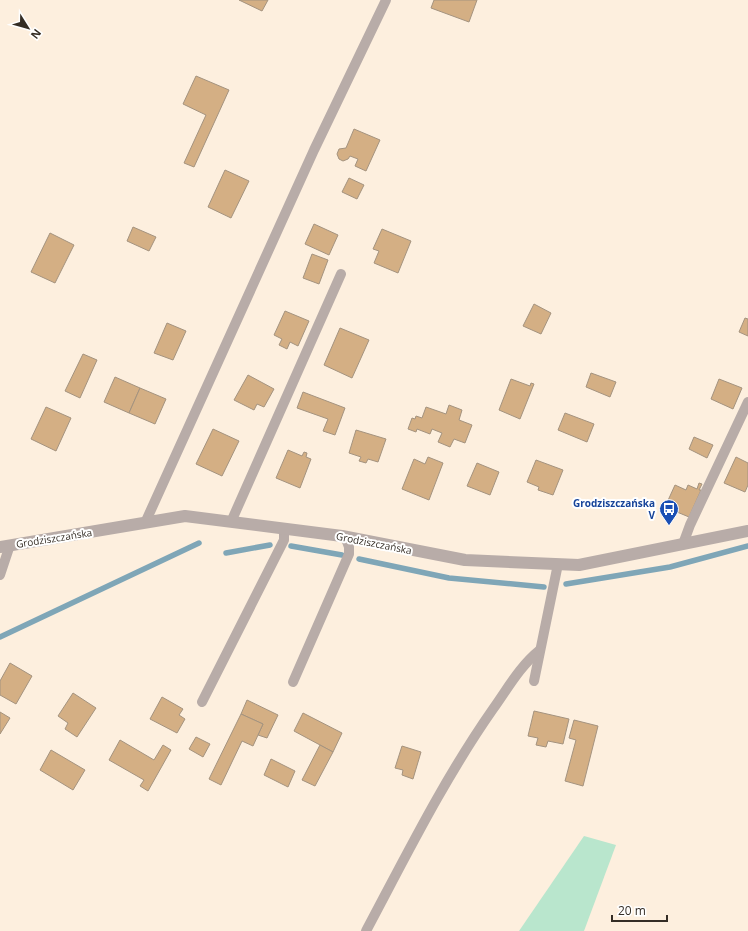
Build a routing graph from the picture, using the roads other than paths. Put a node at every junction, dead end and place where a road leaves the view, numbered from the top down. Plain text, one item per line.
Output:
1 (386, 0) edge
2 (340, 274) dead end
3 (748, 402) edge
4 (231, 522) junction
5 (145, 523) junction
6 (284, 528) junction
7 (748, 531) edge
8 (345, 536) junction
9 (683, 544) junction
10 (5, 546) edge
11 (558, 564) junction
12 (0, 575) edge
13 (540, 650) junction
14 (534, 681) dead end
15 (293, 682) dead end
16 (202, 702) dead end
17 (366, 931) edge

1 - 5 lane
2 - 4 lane
3 - 9 lane
4 - 5 street, Grodziszczańska
4 - 6 street, Grodziszczańska
5 - 10 street, Grodziszczańska
6 - 8 street, Grodziszczańska
6 - 16 lane
7 - 9 street, Grodziszczańska
8 - 11 street, Grodziszczańska
8 - 15 lane
9 - 11 street, Grodziszczańska
10 - 12 lane
11 - 13 lane
13 - 14 lane
13 - 17 lane

